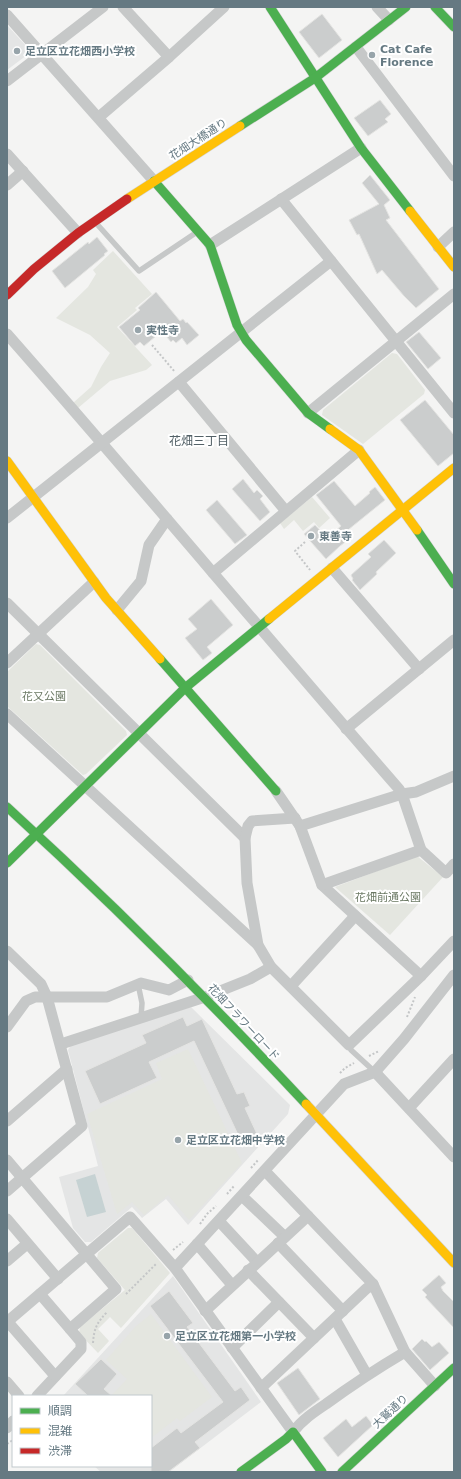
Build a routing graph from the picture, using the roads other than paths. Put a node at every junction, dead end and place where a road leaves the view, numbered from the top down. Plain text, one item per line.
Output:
1 (103, 7) edge
2 (123, 7) edge
3 (224, 7) edge
4 (270, 7) edge
5 (376, 7) edge
6 (406, 7) edge
7 (435, 7) edge
8 (7, 16) edge
9 (389, 20) junction
10 (454, 27) edge
11 (356, 47) junction
12 (41, 54) junction
13 (169, 57) junction
14 (315, 78) junction
15 (7, 81) edge
16 (99, 117) junction
17 (361, 148) junction
18 (7, 154) edge
19 (22, 171) junction
20 (454, 176) edge
21 (154, 182) junction
22 (7, 185) edge
23 (281, 199) junction
24 (94, 221) junction
25 (199, 231) junction
26 (78, 232) junction
27 (454, 232) edge
28 (210, 245) junction
29 (438, 247) junction
30 (331, 261) junction
31 (454, 266) edge
32 (454, 294) edge
33 (7, 295) edge
34 (240, 333) junction
35 (7, 334) edge
36 (395, 341) junction
37 (180, 381) junction
38 (308, 413) junction
39 (454, 413) edge
40 (102, 442) junction
41 (359, 450) junction
42 (7, 461) edge
43 (454, 468) edge
44 (33, 497) junction
45 (403, 509) junction
46 (286, 510) junction
47 (7, 518) edge
48 (166, 518) junction
49 (332, 568) junction
50 (213, 573) junction
51 (94, 582) junction
52 (454, 584) edge
53 (7, 603) edge
54 (116, 610) junction
55 (259, 628) junction
56 (38, 634) junction
57 (454, 640) edge
58 (7, 663) edge
59 (419, 669) junction
60 (185, 688) junction
61 (7, 714) edge
62 (346, 729) junction
63 (139, 733) junction
64 (454, 776) edge
65 (85, 786) junction
66 (276, 791) joint
67 (402, 794) junction
68 (7, 807) edge
69 (297, 822) junction
70 (37, 833) junction
71 (245, 838) junction
72 (421, 850) junction
73 (7, 863) edge
74 (454, 864) edge
75 (322, 885) junction
76 (355, 916) junction
77 (454, 941) edge
78 (258, 945) junction
79 (7, 951) edge
80 (271, 967) junction
81 (421, 976) junction
82 (453, 977) edge
83 (188, 980) junction
84 (138, 984) junction
85 (291, 986) junction
86 (47, 997) junction
87 (205, 998) junction
88 (141, 1018) junction
89 (7, 1027) edge
90 (61, 1044) junction
91 (349, 1045) junction
92 (453, 1061) edge
93 (67, 1069) junction
94 (375, 1072) junction
95 (409, 1108) junction
96 (316, 1116) junction
97 (7, 1121) edge
98 (454, 1157) edge
99 (7, 1160) edge
100 (265, 1171) junction
101 (23, 1177) junction
102 (7, 1191) edge
103 (242, 1196) junction
104 (308, 1216) junction
105 (7, 1219) edge
106 (218, 1221) junction
107 (282, 1240) junction
108 (28, 1244) junction
109 (197, 1244) junction
110 (86, 1254) junction
111 (7, 1261) edge
112 (257, 1262) junction
113 (454, 1263) edge
114 (175, 1268) junction
115 (248, 1270) junction
116 (58, 1279) junction
117 (232, 1284) junction
118 (373, 1284) junction
119 (40, 1294) junction
120 (280, 1302) junction
121 (205, 1311) junction
122 (339, 1316) junction
123 (7, 1322) edge
124 (70, 1329) junction
125 (314, 1338) junction
126 (232, 1348) junction
127 (405, 1352) junction
128 (454, 1368) edge
129 (367, 1375) junction
130 (55, 1376) junction
131 (7, 1382) edge
132 (435, 1386) junction
133 (261, 1388) junction
134 (18, 1395) edge
135 (38, 1395) edge
136 (293, 1432) junction
137 (241, 1472) edge
138 (322, 1472) edge
139 (342, 1472) edge

1 - 12 street
2 - 13 street
3 - 13 street
4 - 14 street
5 - 9 street
6 - 9 street, 花畑大橋通り
7 - 10 street
8 - 12 street
9 - 11 street, 花畑大橋通り
11 - 14 street, 花畑大橋通り
11 - 20 street
12 - 15 street
12 - 16 street
13 - 16 street
14 - 17 street
14 - 21 street, 花畑大橋通り
16 - 21 street
17 - 23 street
17 - 29 street
18 - 19 street
19 - 22 street
19 - 26 street
21 - 24 street, 花畑大橋通り
21 - 25 street
23 - 28 street
23 - 30 street
24 - 25 lane
24 - 26 street, 花畑大橋通り
25 - 28 street
26 - 33 street, 花畑大橋通り
27 - 29 street
28 - 34 street
29 - 31 street
30 - 34 street
30 - 36 street
32 - 36 street
34 - 37 street
34 - 38 street
35 - 40 street
36 - 38 street
36 - 39 street
37 - 40 street
37 - 46 street
38 - 41 street
40 - 44 street
40 - 48 street
41 - 45 street
41 - 46 street
42 - 44 street
43 - 45 street
44 - 47 street
44 - 51 street
45 - 49 street
45 - 52 street
46 - 50 street
48 - 50 street
48 - 54 street
49 - 55 street
49 - 59 street
50 - 55 street
51 - 54 street
51 - 56 street
53 - 56 street
54 - 60 street
55 - 60 street
55 - 62 street
56 - 58 street
56 - 63 street
57 - 59 street
59 - 62 street
60 - 63 street
60 - 66 street
61 - 65 street
62 - 67 street
63 - 65 street
63 - 71 street
64 - 67 street
65 - 70 street
65 - 78 street
66 - 69 street
67 - 69 street
67 - 72 street
68 - 70 street, 花畑フラワーロード
69 - 71 street
69 - 75 street
70 - 73 street
70 - 83 street, 花畑フラワーロード
71 - 78 street
72 - 74 street
72 - 75 street
75 - 76 street
76 - 81 street
76 - 85 street
77 - 81 street
78 - 80 street
79 - 86 street
80 - 85 street
80 - 87 street
81 - 91 street
82 - 94 street
83 - 84 street
83 - 87 street, 花畑フラワーロード
84 - 86 street
84 - 88 lane
85 - 91 street
86 - 89 street
86 - 90 street
87 - 88 street
87 - 96 street, 花畑フラワーロード
88 - 90 street
90 - 93 street
91 - 94 lane
92 - 95 street
93 - 97 street
93 - 101 street
94 - 95 street
94 - 96 street
95 - 98 street
96 - 100 street
96 - 113 street, 花畑フラワーロード
99 - 101 street
100 - 103 street
100 - 104 street
101 - 102 street
101 - 110 street
103 - 106 street
103 - 107 street
104 - 107 street
104 - 118 street
105 - 108 street
106 - 109 street
106 - 112 street
107 - 112 street
107 - 122 street
108 - 111 street
108 - 116 street
109 - 114 street
109 - 117 street
110 - 114 street
110 - 116 street
110 - 124 street
112 - 115 street
114 - 121 street
115 - 117 street
115 - 120 street
116 - 119 street
117 - 121 street
118 - 122 street
118 - 127 street
119 - 123 street
119 - 124 street
120 - 125 street
120 - 126 street
121 - 126 street
122 - 125 street
122 - 129 street
123 - 130 street
124 - 130 street
125 - 133 street
126 - 133 street
127 - 129 street
127 - 132 street
128 - 132 street, 大鷲通り
129 - 136 street
130 - 135 street
131 - 134 street
132 - 139 street, 大鷲通り
133 - 136 street
136 - 137 street
136 - 138 street

